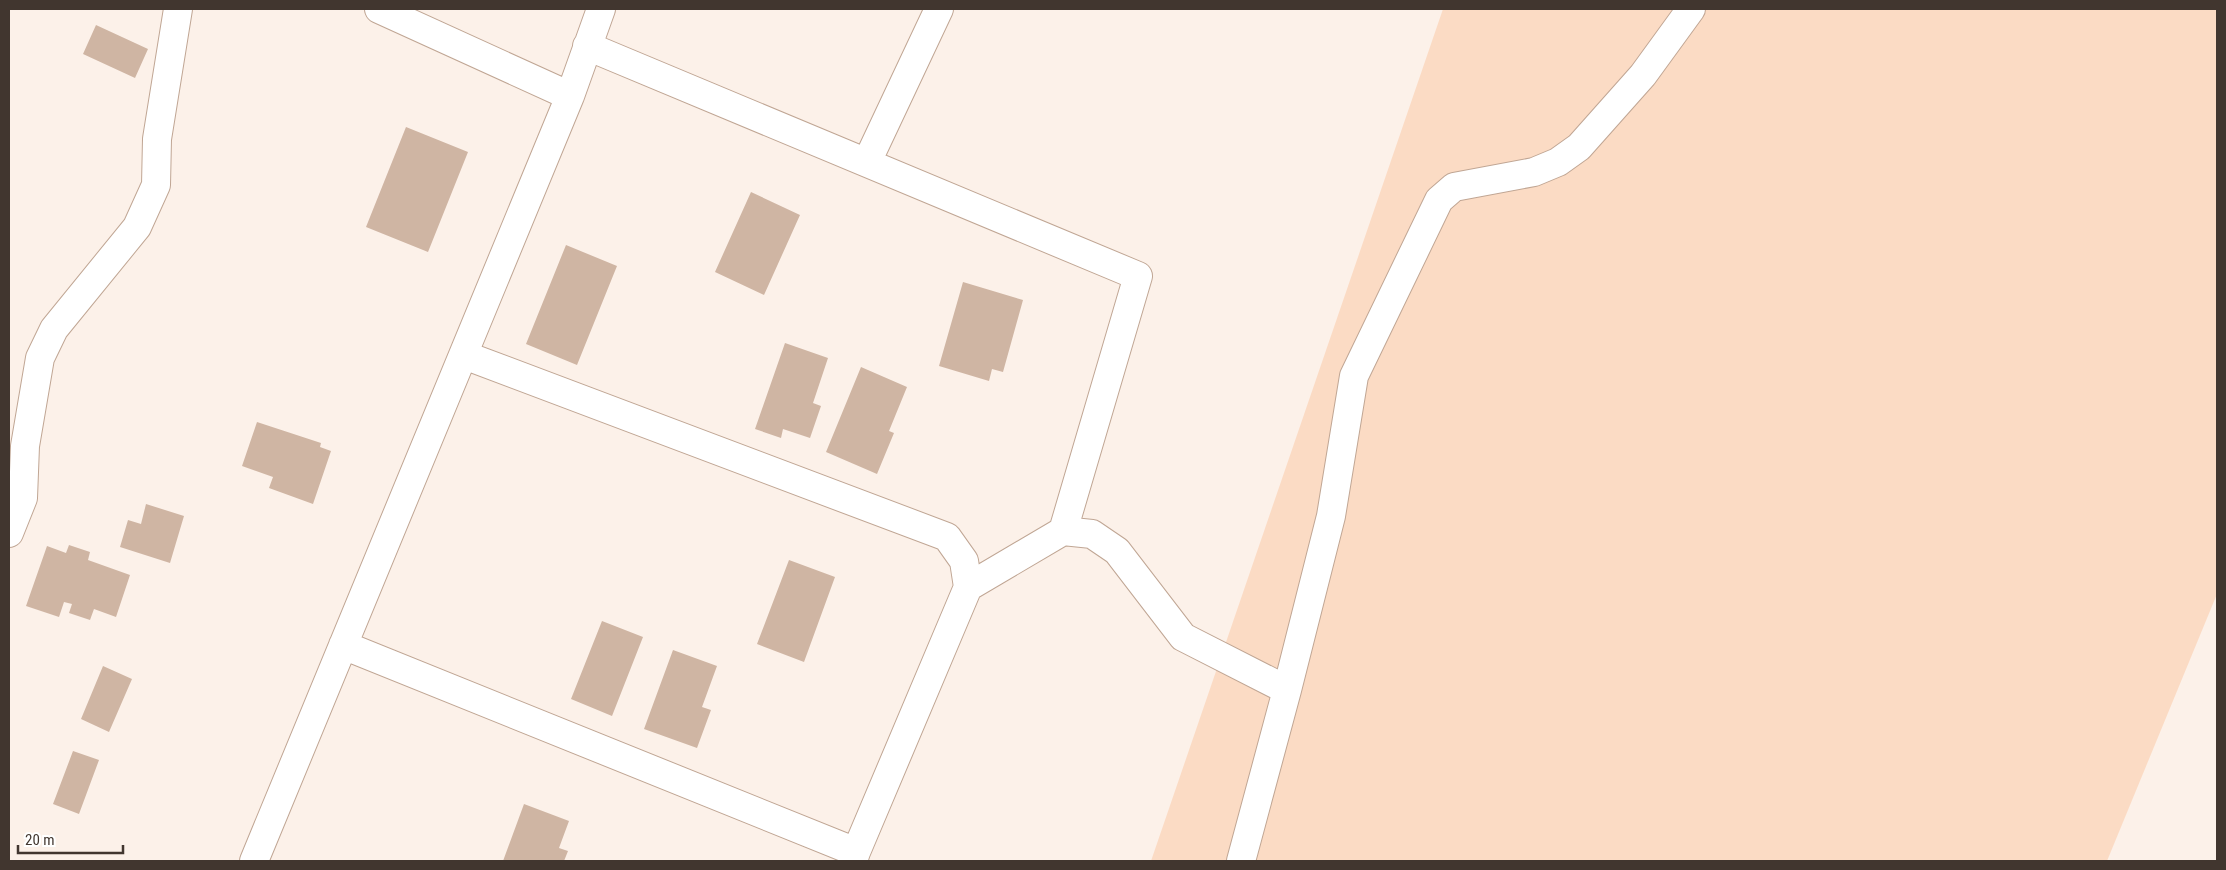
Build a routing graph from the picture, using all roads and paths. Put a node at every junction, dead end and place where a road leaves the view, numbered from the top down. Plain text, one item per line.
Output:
1 (178, 9) edge
2 (379, 9) edge
3 (601, 9) edge
4 (938, 9) edge
5 (1691, 9) edge
6 (587, 46) junction
7 (570, 96) junction
8 (867, 162) junction
9 (464, 355) junction
10 (1063, 531) junction
11 (9, 533) edge
12 (968, 587) junction
13 (343, 645) junction
14 (1287, 690) junction
15 (855, 857) edge
16 (254, 861) edge
17 (1241, 861) edge

1 - 11 street
2 - 7 street
3 - 6 street
4 - 8 street
5 - 14 street
6 - 7 street
6 - 8 street
7 - 9 street
8 - 10 street
9 - 12 street
9 - 13 street
10 - 12 street
10 - 14 street
12 - 15 street
13 - 15 street
13 - 16 street
14 - 17 street

